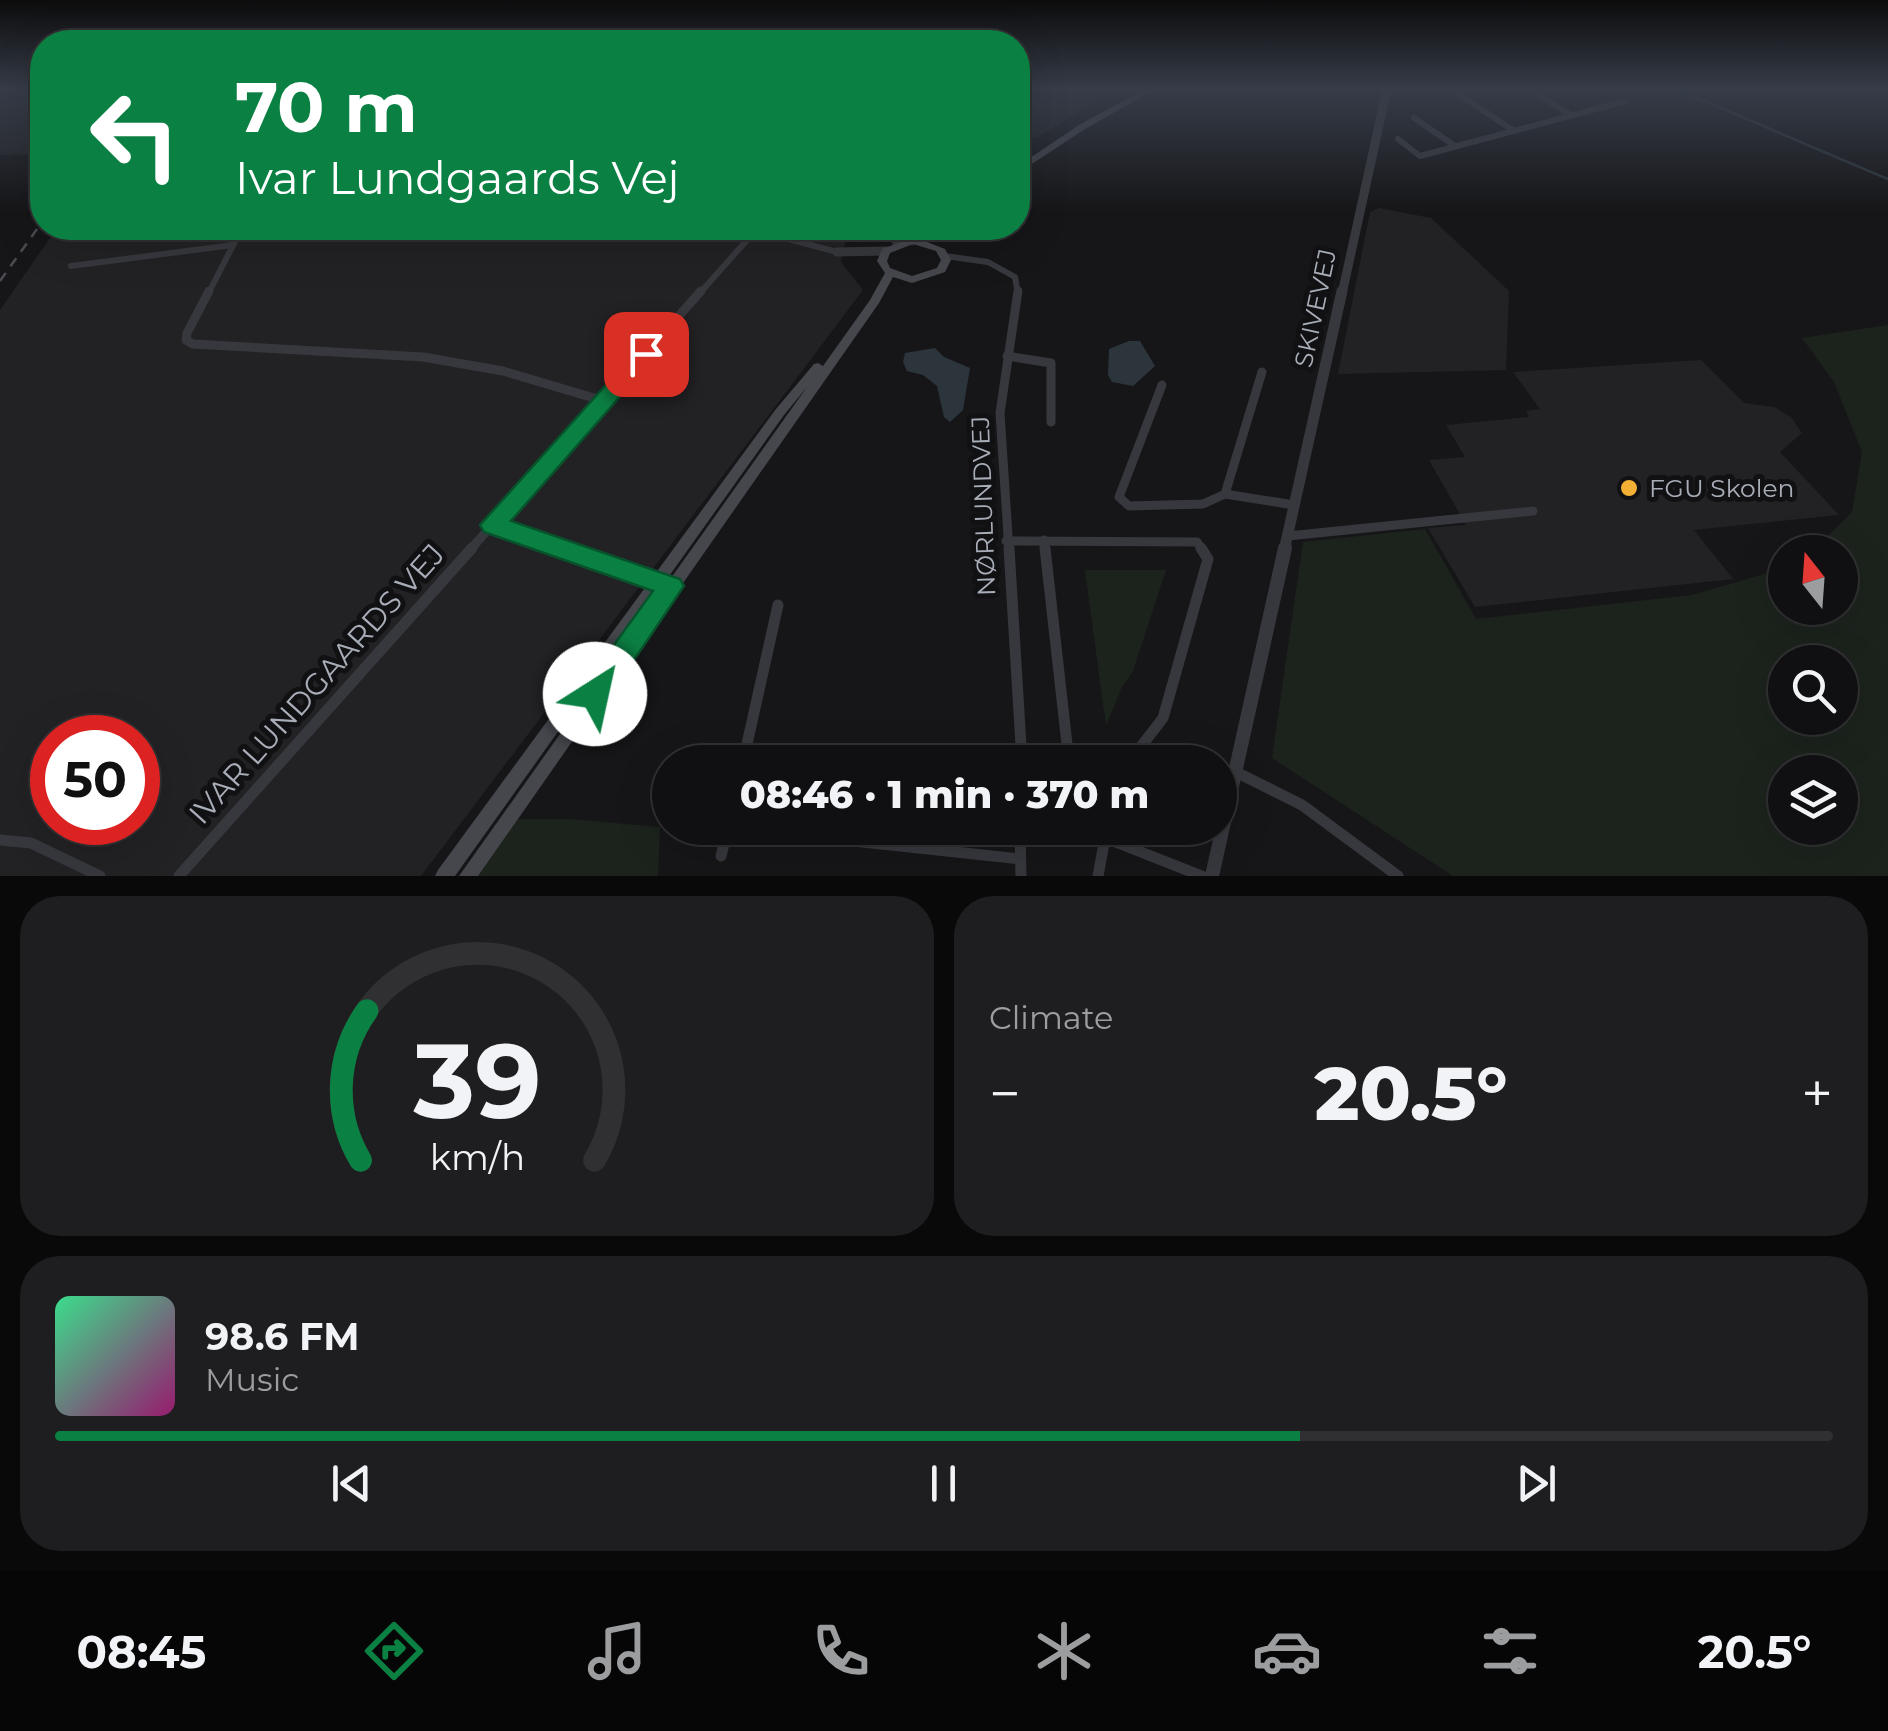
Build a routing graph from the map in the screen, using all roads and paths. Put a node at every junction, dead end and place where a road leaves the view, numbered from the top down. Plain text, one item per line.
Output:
1 (1078, 130) edge
2 (1378, 130) edge
3 (1431, 130) edge
4 (1518, 130) edge
5 (1514, 131) joint
6 (1398, 140) dead end
7 (1454, 146) junction
8 (1030, 162) edge
9 (236, 240) edge
10 (743, 240) edge
11 (792, 240) edge
12 (891, 240) edge
13 (939, 240) edge
14 (917, 241) joint
15 (233, 245) junction
16 (936, 246) junction
17 (836, 252) joint
18 (888, 252) junction
19 (945, 261) junction
20 (70, 266) dead end
21 (890, 274) junction
22 (904, 279) junction
23 (875, 301) junction
24 (1007, 356) junction
25 (1262, 372) dead end
26 (1162, 385) dead end
27 (1142, 393) dead end
28 (1157, 397) junction
29 (604, 401) junction
30 (1051, 422) dead end
31 (1226, 494) junction
32 (1294, 505) junction
33 (1534, 511) dead end
34 (493, 525) junction
35 (1288, 536) junction
36 (1044, 540) junction
37 (1006, 541) junction
38 (664, 584) junction
39 (778, 605) dead end
40 (747, 745) edge
41 (1021, 745) edge
42 (1066, 745) edge
43 (1142, 745) edge
44 (1238, 774) junction
45 (0, 840) edge
46 (725, 845) edge
47 (885, 845) edge
48 (1020, 845) edge
49 (1104, 845) edge
50 (1123, 845) edge
51 (721, 856) dead end
52 (1020, 860) junction
53 (100, 876) edge
54 (179, 876) edge
55 (444, 876) edge
56 (468, 876) edge
57 (1020, 876) edge
58 (1098, 876) edge
59 (1202, 876) edge
60 (1212, 876) edge
61 (1398, 876) edge

1 - 8 main road
2 - 32 street, SKIVEVEJ
3 - 7 street
4 - 5 street
5 - 7 street
6 - 7 street
9 - 15 street
10 - 29 street, IVAR LUNDGAARDS VEJ
11 - 17 street
12 - 18 street
13 - 16 main road
14 - 16 main road
14 - 18 main road
15 - 20 street
15 - 29 street
16 - 19 main road
17 - 18 street
18 - 21 main road
19 - 22 main road
19 - 24 street, NØRLUNDVEJ
21 - 22 main road
21 - 23 main road
22 - 23 main road
23 - 38 main road
24 - 30 street
24 - 37 street, NØRLUNDVEJ
25 - 31 street
26 - 28 street
27 - 28 street
28 - 31 street
29 - 34 street, IVAR LUNDGAARDS VEJ
31 - 32 street
32 - 35 street, SKIVEVEJ
33 - 35 street
34 - 38 street
34 - 54 street, IVAR LUNDGAARDS VEJ
35 - 44 street, SKIVEVEJ
36 - 37 street
36 - 42 street
36 - 43 street
37 - 41 street, NØRLUNDVEJ
38 - 55 main road
38 - 56 main road
39 - 40 street
44 - 60 street, SKIVEVEJ
44 - 61 street
45 - 53 street
46 - 51 street
47 - 52 street
48 - 52 street
49 - 58 street
50 - 59 street
52 - 57 street

